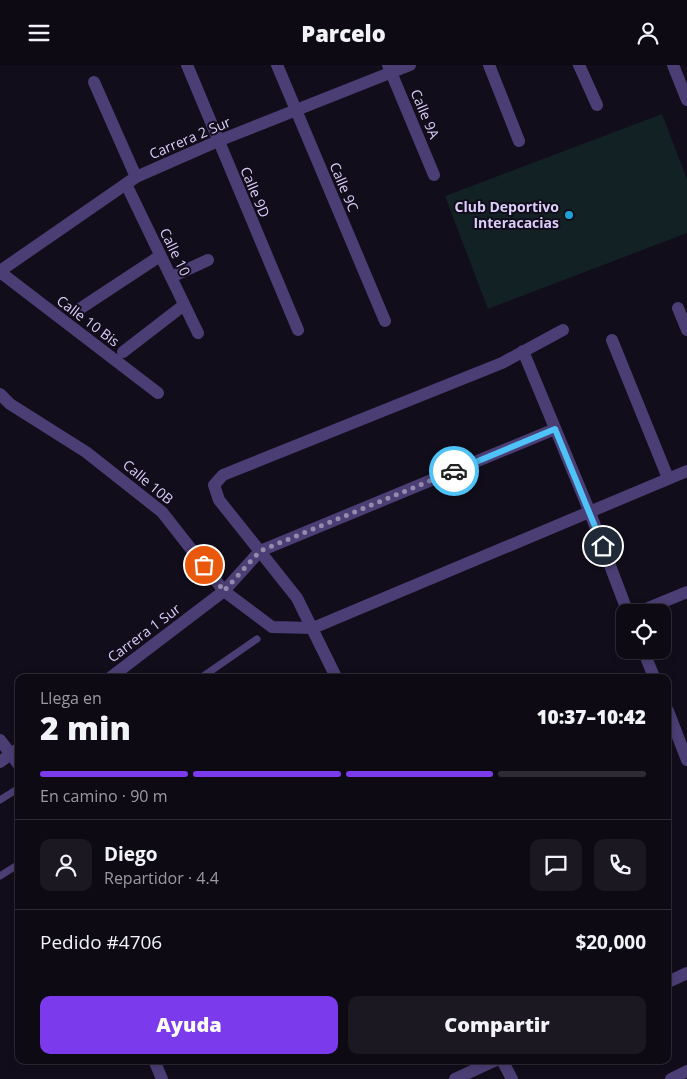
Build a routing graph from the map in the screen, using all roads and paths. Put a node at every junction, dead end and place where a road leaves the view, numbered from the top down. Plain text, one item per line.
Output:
1 (187, 65) edge
2 (277, 65) edge
3 (410, 65) edge
4 (489, 65) edge
5 (579, 65) edge
6 (673, 65) edge
7 (390, 69) edge
8 (94, 82) dead end
9 (687, 100) edge
10 (597, 105) dead end
11 (296, 112) junction
12 (218, 141) junction
13 (519, 141) dead end
14 (434, 175) dead end
15 (131, 181) junction
16 (160, 256) junction
17 (208, 260) dead end
18 (0, 272) edge
19 (171, 277) junction
20 (184, 305) junction
21 (678, 308) dead end
22 (78, 310) dead end
23 (385, 321) dead end
24 (563, 329) dead end
25 (298, 330) dead end
26 (687, 330) edge
27 (198, 333) dead end
28 (612, 340) dead end
29 (523, 351) junction
30 (123, 352) dead end
31 (158, 393) dead end
32 (0, 394) edge
33 (555, 429) junction
34 (687, 471) edge
35 (668, 478) junction
36 (589, 510) junction
37 (260, 551) junction
38 (224, 591) junction
39 (687, 592) edge
40 (625, 604) edge
41 (658, 604) edge
42 (313, 628) junction
43 (257, 639) dead end
44 (647, 659) edge
45 (115, 674) edge
46 (206, 674) edge
47 (335, 674) edge
48 (653, 674) edge
49 (671, 719) edge
50 (0, 740) edge
51 (15, 751) edge
52 (687, 760) edge
53 (0, 762) edge
54 (15, 791) edge
55 (0, 800) edge
56 (15, 866) edge
57 (0, 876) edge
58 (687, 973) edge
59 (671, 981) edge
60 (156, 1064) edge
61 (487, 1064) edge
62 (504, 1064) edge
63 (687, 1071) edge
64 (162, 1079) edge
65 (455, 1079) edge
66 (512, 1079) edge
67 (671, 1079) edge

1 - 12 street, Calle 9D
2 - 11 street, Calle 9C
3 - 7 street, Carrera 2 Sur
4 - 13 street
5 - 10 street
6 - 9 street
7 - 11 street, Carrera 2 Sur
7 - 14 street, Calle 9A
8 - 15 street, Calle 10
11 - 12 street, Carrera 2 Sur
11 - 23 street, Calle 9C
12 - 15 street, Carrera 2 Sur
12 - 25 street, Calle 9D
15 - 16 street, Calle 10
15 - 18 street, Carrera 2 Sur
16 - 19 street, Calle 10
16 - 22 street
17 - 19 street
18 - 31 street, Calle 10 Bis
19 - 20 street, Calle 10
20 - 27 street, Calle 10
20 - 30 street
21 - 26 street
24 - 29 street
28 - 35 street
29 - 33 street
29 - 37 street
32 - 38 street, Calle 10B
33 - 36 street
33 - 37 street
34 - 35 street
35 - 36 street
36 - 40 street
36 - 42 street
37 - 38 street, Carrera 1 Sur
37 - 42 street
38 - 42 street, Calle 10B
38 - 45 street, Carrera 1 Sur
39 - 41 street
42 - 47 street
43 - 46 lane
44 - 48 street
49 - 52 street
50 - 51 street
51 - 53 street
54 - 55 lane
56 - 57 lane
58 - 59 street
60 - 64 street
61 - 65 street
62 - 66 street
63 - 67 street

